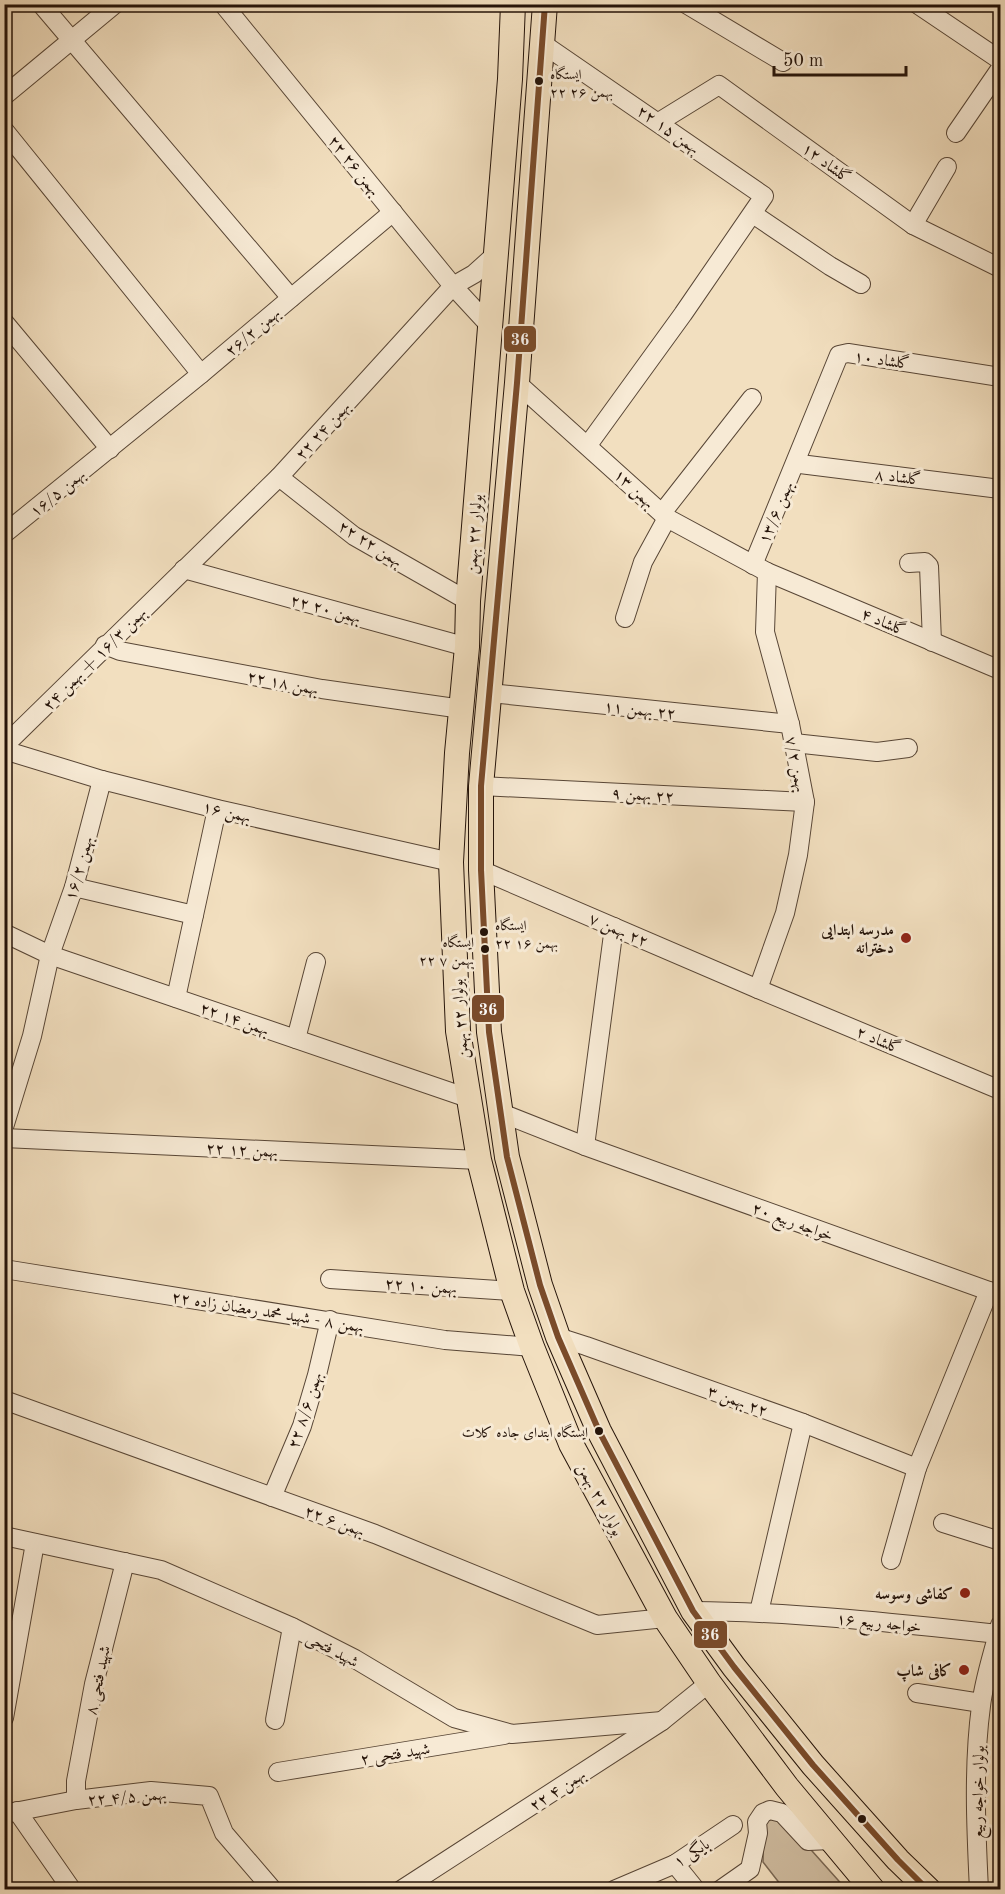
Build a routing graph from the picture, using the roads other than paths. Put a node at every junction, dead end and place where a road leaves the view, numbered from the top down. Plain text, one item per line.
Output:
1 (41, 4) edge
2 (115, 4) edge
3 (223, 4) edge
4 (513, 4) edge
5 (545, 4) edge
6 (686, 4) edge
7 (917, 4) edge
8 (71, 39) junction
9 (543, 44) junction
10 (1000, 60) edge
11 (783, 62) dead end
12 (1000, 69) edge
13 (4, 96) edge
14 (659, 122) junction
15 (4, 130) edge
16 (956, 133) dead end
17 (947, 167) dead end
18 (393, 212) junction
19 (753, 214) junction
20 (913, 225) junction
21 (495, 255) junction
22 (1000, 268) edge
23 (861, 284) dead end
24 (453, 286) junction
25 (291, 298) junction
26 (4, 322) edge
27 (489, 325) junction
28 (201, 374) junction
29 (1000, 376) edge
30 (518, 383) junction
31 (752, 398) dead end
32 (588, 445) junction
33 (110, 449) junction
34 (797, 460) junction
35 (279, 477) junction
36 (1000, 489) edge
37 (664, 516) junction
38 (4, 534) edge
39 (909, 563) dead end
40 (760, 568) junction
41 (184, 569) junction
42 (468, 601) junction
43 (625, 618) dead end
44 (932, 642) junction
45 (105, 645) junction
46 (467, 647) junction
47 (1000, 670) edge
48 (490, 693) junction
49 (462, 709) junction
50 (790, 724) junction
51 (794, 743) junction
52 (4, 746) edge
53 (908, 748) dead end
54 (4, 750) edge
55 (102, 780) junction
56 (481, 786) junction
57 (805, 802) junction
58 (217, 809) junction
59 (452, 862) junction
60 (481, 870) junction
61 (74, 887) junction
62 (194, 915) junction
63 (614, 927) junction
64 (4, 933) edge
65 (50, 955) junction
66 (316, 962) dead end
67 (758, 989) junction
68 (176, 998) junction
69 (296, 1039) junction
70 (1000, 1090) edge
71 (468, 1098) junction
72 (499, 1112) junction
73 (4, 1127) edge
74 (4, 1138) edge
75 (585, 1146) junction
76 (479, 1160) junction
77 (4, 1269) edge
78 (330, 1278) dead end
79 (512, 1291) junction
80 (995, 1293) edge
81 (330, 1320) junction
82 (558, 1337) junction
83 (532, 1347) junction
84 (4, 1400) edge
85 (803, 1423) junction
86 (917, 1468) junction
87 (272, 1497) junction
88 (943, 1523) dead end
89 (4, 1536) edge
90 (1000, 1541) edge
91 (35, 1544) junction
92 (891, 1560) dead end
93 (125, 1562) junction
94 (693, 1611) junction
95 (759, 1612) junction
96 (665, 1618) junction
97 (292, 1627) junction
98 (999, 1630) edge
99 (709, 1683) junction
100 (917, 1694) dead end
101 (981, 1703) junction
102 (4, 1718) edge
103 (275, 1720) dead end
104 (662, 1720) junction
105 (512, 1734) junction
106 (278, 1772) dead end
107 (76, 1800) junction
108 (11, 1813) edge
109 (733, 1825) dead end
110 (831, 1840) junction
111 (675, 1864) junction
112 (72, 1890) edge
113 (273, 1890) edge
114 (401, 1890) edge
115 (614, 1890) edge
116 (696, 1890) edge
117 (720, 1890) edge
118 (873, 1890) edge
119 (929, 1890) edge
120 (979, 1890) edge

1 - 8 street
2 - 8 street
3 - 18 street, ۲۲ بهمن ۲۶
4 - 21 main road, بولوار ۲۲ بهمن
5 - 9 main road, بولوار ۲۲ بهمن
6 - 11 street
7 - 10 street
8 - 13 street
8 - 25 street
9 - 14 street, ۲۲ بهمن ۱۵
9 - 30 main road, بولوار ۲۲ بهمن
12 - 16 street
14 - 19 street, ۲۲ بهمن ۱۵
14 - 20 street, گلشاد ۱۲
15 - 28 street
17 - 20 street
18 - 24 street, ۲۲ بهمن ۲۶
18 - 25 street, بهمن ۲۶/۲
19 - 23 street
19 - 32 street
20 - 22 street, گلشاد ۱۲
21 - 24 street
21 - 27 main road, بولوار ۲۲ بهمن
24 - 27 street, ۲۲ بهمن ۲۶
24 - 35 street, ۲۲ بهمن ۲۴
25 - 28 street, بهمن ۲۶/۲
26 - 33 street
27 - 42 main road, بولوار ۲۲ بهمن
28 - 33 street, بهمن ۲۶/۲
29 - 34 street, گلشاد ۱۰
30 - 32 street, بهمن ۱۳
30 - 48 main road, بولوار ۲۲ بهمن
31 - 37 street
32 - 37 street, بهمن ۱۳
33 - 38 street, بهمن ۱۶/۵
34 - 36 street, گلشاد ۸
34 - 40 street, بهمن ۱۳/۶
35 - 41 street, ۲۲ بهمن ۲۴
35 - 42 street, ۲۲ بهمن ۲۲
37 - 40 street, بهمن ۱۳
37 - 43 street
39 - 44 street
40 - 44 street, گلشاد ۴
40 - 50 street, بهمن ۷/۲
41 - 45 street, بهمن ۱۶/۳ + بهمن ۲۴
41 - 46 street, ۲۲ بهمن ۲۰
42 - 46 main road, بولوار ۲۲ بهمن
44 - 47 street, گلشاد ۴
45 - 49 street, ۲۲ بهمن ۱۸
45 - 52 street, بهمن ۱۶/۳ + بهمن ۲۴
46 - 49 main road, بولوار ۲۲ بهمن
48 - 50 street, ٢٢ بهمن ١١
48 - 56 main road, بولوار ۲۲ بهمن
49 - 59 main road, بولوار ۲۲ بهمن
50 - 51 street, بهمن ۷/۲
51 - 53 street
51 - 57 street, بهمن ۷/۲
54 - 55 street, بهمن ۱۶
55 - 58 street, بهمن ۱۶
55 - 61 street, بهمن ۱۶/۲
56 - 57 street, ٢٢ بهمن ۹
56 - 60 main road, بولوار ۲۲ بهمن
57 - 67 street, بهمن ۷/۲
58 - 59 street, بهمن ۱۶
58 - 62 street
59 - 71 main road, بولوار ۲۲ بهمن
60 - 63 street, ٢٢ بهمن ٧
60 - 72 main road, بولوار ۲۲ بهمن
61 - 62 street
61 - 65 street, بهمن ۱۶/۲
62 - 68 street
63 - 67 street, ٢٢ بهمن ٧
63 - 75 street
64 - 65 street, ۲۲ بهمن ۱۴
65 - 68 street, ۲۲ بهمن ۱۴
65 - 73 street, بهمن ۱۶/۲
66 - 69 street
67 - 70 street, گلشاد ۲
68 - 69 street, ۲۲ بهمن ۱۴
69 - 71 street, ۲۲ بهمن ۱۴
71 - 76 main road, بولوار ۲۲ بهمن
72 - 75 street, خواجه ربیع ۲۰
72 - 82 main road, بولوار ۲۲ بهمن
74 - 76 street, ۲۲ بهمن ۱۲
75 - 80 street, خواجه ربیع ۲۰
76 - 79 main road, بولوار ۲۲ بهمن
77 - 81 street, ۲۲ بهمن ۸ - شهید محمد رمضان زاده
78 - 79 street, ۲۲ بهمن ۱۰
79 - 83 main road, بولوار ۲۲ بهمن
80 - 86 street
81 - 83 street, ۲۲ بهمن ۸ - شهید محمد رمضان زاده
81 - 87 street, ۲۲ بهمن ۸/۶
82 - 85 street, ٢٢ بهمن ۳
82 - 94 main road, بولوار ۲۲ بهمن
83 - 96 main road, بولوار ۲۲ بهمن
84 - 87 street, ۲۲ بهمن ۶
85 - 86 street, ٢٢ بهمن ۳
85 - 95 street
86 - 92 street
87 - 96 street, ۲۲ بهمن ۶
88 - 90 street
89 - 91 street, شهید فتحی
91 - 93 street, شهید فتحی
91 - 102 street
93 - 97 street, شهید فتحی
93 - 107 street, شهید فتحی ۸
94 - 95 street, خواجه ربیع ۱۶
94 - 119 main road, بولوار ۲۲ بهمن
95 - 98 street, خواجه ربیع ۱۶
96 - 99 main road, بولوار ۲۲ بهمن
97 - 103 street
97 - 105 street, شهید فتحی
98 - 101 street, بولوار خواجه ربیع
99 - 104 street, ۲۲ بهمن ۴
99 - 110 main road, بولوار ۲۲ بهمن
100 - 101 street
101 - 120 street, بولوار خواجه ربیع
104 - 105 street, شهید فتحی
104 - 114 street, ۲۲ بهمن ۴
105 - 106 street, شهید فتحی ۲
107 - 108 street, ۲۲ بهمن ۴/۵
107 - 113 street, ۲۲ بهمن ۴/۵
108 - 112 street
109 - 111 street, بایگی ۱
110 - 117 street
110 - 118 main road, بولوار ۲۲ بهمن
111 - 115 street, بایگی ۱
111 - 116 street

